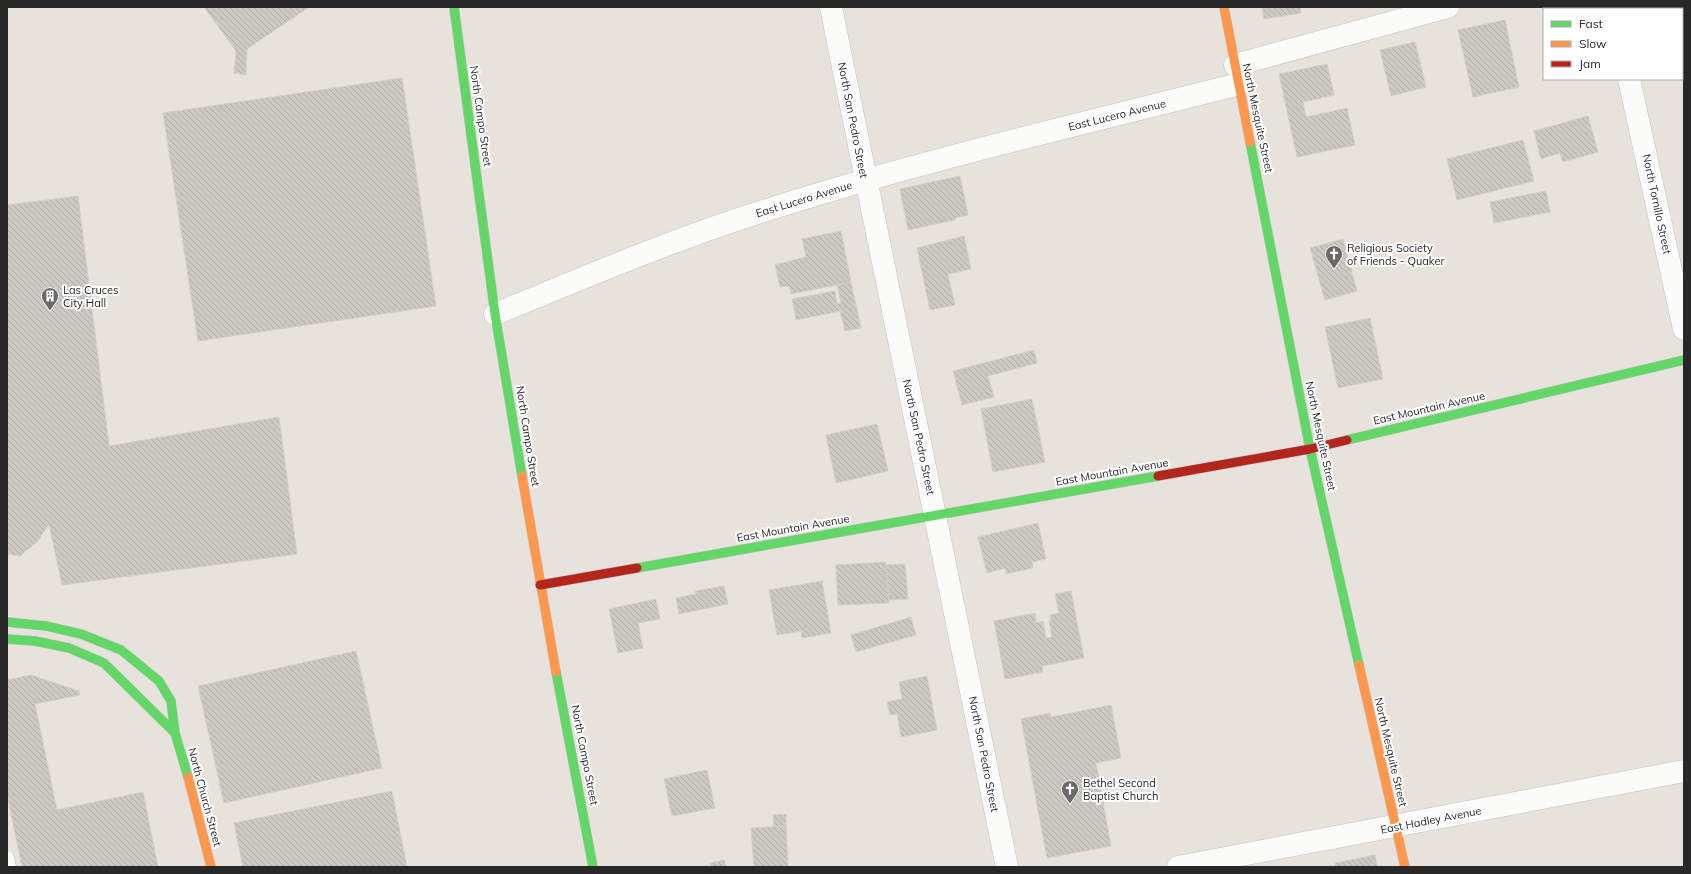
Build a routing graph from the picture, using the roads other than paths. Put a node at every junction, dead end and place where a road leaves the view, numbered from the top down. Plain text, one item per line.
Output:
1 (454, 7) edge
2 (831, 7) edge
3 (1224, 7) edge
4 (1448, 7) edge
5 (1237, 74) junction
6 (1629, 80) edge
7 (864, 180) junction
8 (495, 314) junction
9 (1684, 329) edge
10 (1684, 360) edge
11 (1310, 449) junction
12 (935, 515) junction
13 (540, 585) junction
14 (7, 622) edge
15 (7, 639) edge
16 (175, 733) junction
17 (1684, 771) edge
18 (1396, 827) junction
19 (7, 858) edge
20 (9, 867) edge
21 (210, 867) edge
22 (593, 867) edge
23 (1006, 867) edge
24 (1178, 867) edge
25 (1405, 867) edge

1 - 8 street, North Campo Street
2 - 7 street, North San Pedro Street
3 - 5 street, North Mesquite Street
4 - 5 street, East Lucero Avenue
5 - 7 street, East Lucero Avenue
5 - 11 street, North Mesquite Street
6 - 9 street, North Tornillo Street
7 - 8 street, East Lucero Avenue
7 - 12 street, North San Pedro Street
8 - 13 street, North Campo Street
10 - 11 street, East Mountain Avenue
11 - 12 street, East Mountain Avenue
11 - 18 street, North Mesquite Street
12 - 13 street, East Mountain Avenue
12 - 23 street, North San Pedro Street
13 - 22 street, North Campo Street
14 - 16 street, North Church Street
15 - 16 street
16 - 21 street, North Church Street
17 - 18 street, East Hadley Avenue
18 - 24 street, East Hadley Avenue
18 - 25 street, North Mesquite Street
19 - 20 lane

